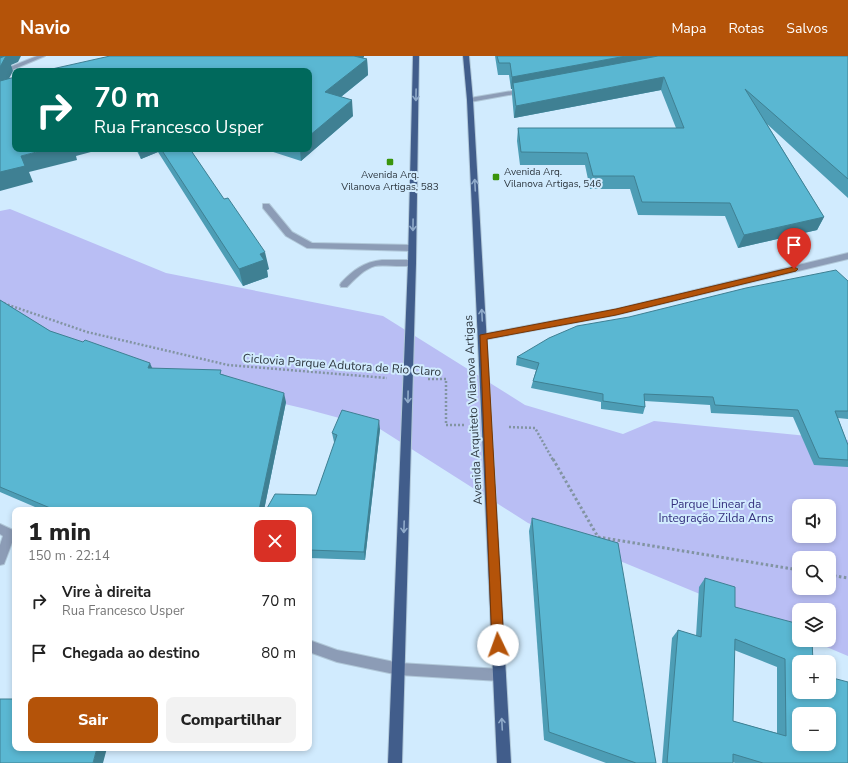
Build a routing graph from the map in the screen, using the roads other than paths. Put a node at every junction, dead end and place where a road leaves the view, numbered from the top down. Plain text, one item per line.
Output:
1 (42, 56) edge
2 (416, 56) edge
3 (466, 56) edge
4 (12, 68) edge
5 (12, 68) edge
6 (0, 73) edge
7 (529, 90) edge
8 (470, 100) junction
9 (266, 206) dead end
10 (412, 248) junction
11 (848, 256) edge
12 (412, 263) junction
13 (344, 285) dead end
14 (483, 337) junction
15 (8, 533) edge
16 (0, 560) edge
17 (312, 647) edge
18 (399, 669) junction
19 (500, 674) junction
20 (395, 763) edge
21 (504, 763) edge

1 - 4 street
2 -> 10 main road
3 - 8 main road, Avenida Arquiteto Vilanova Artigas
5 - 6 street
7 - 8 street
14 -> 8 main road, Avenida Arquiteto Vilanova Artigas
9 - 10 street
10 - 12 main road
11 - 14 street
12 - 13 street
12 -> 18 main road
14 - 19 main road, Avenida Arquiteto Vilanova Artigas
15 - 16 street
17 - 18 street
18 - 19 street
18 - 20 main road
21 -> 19 main road, Avenida Arquiteto Vilanova Artigas

